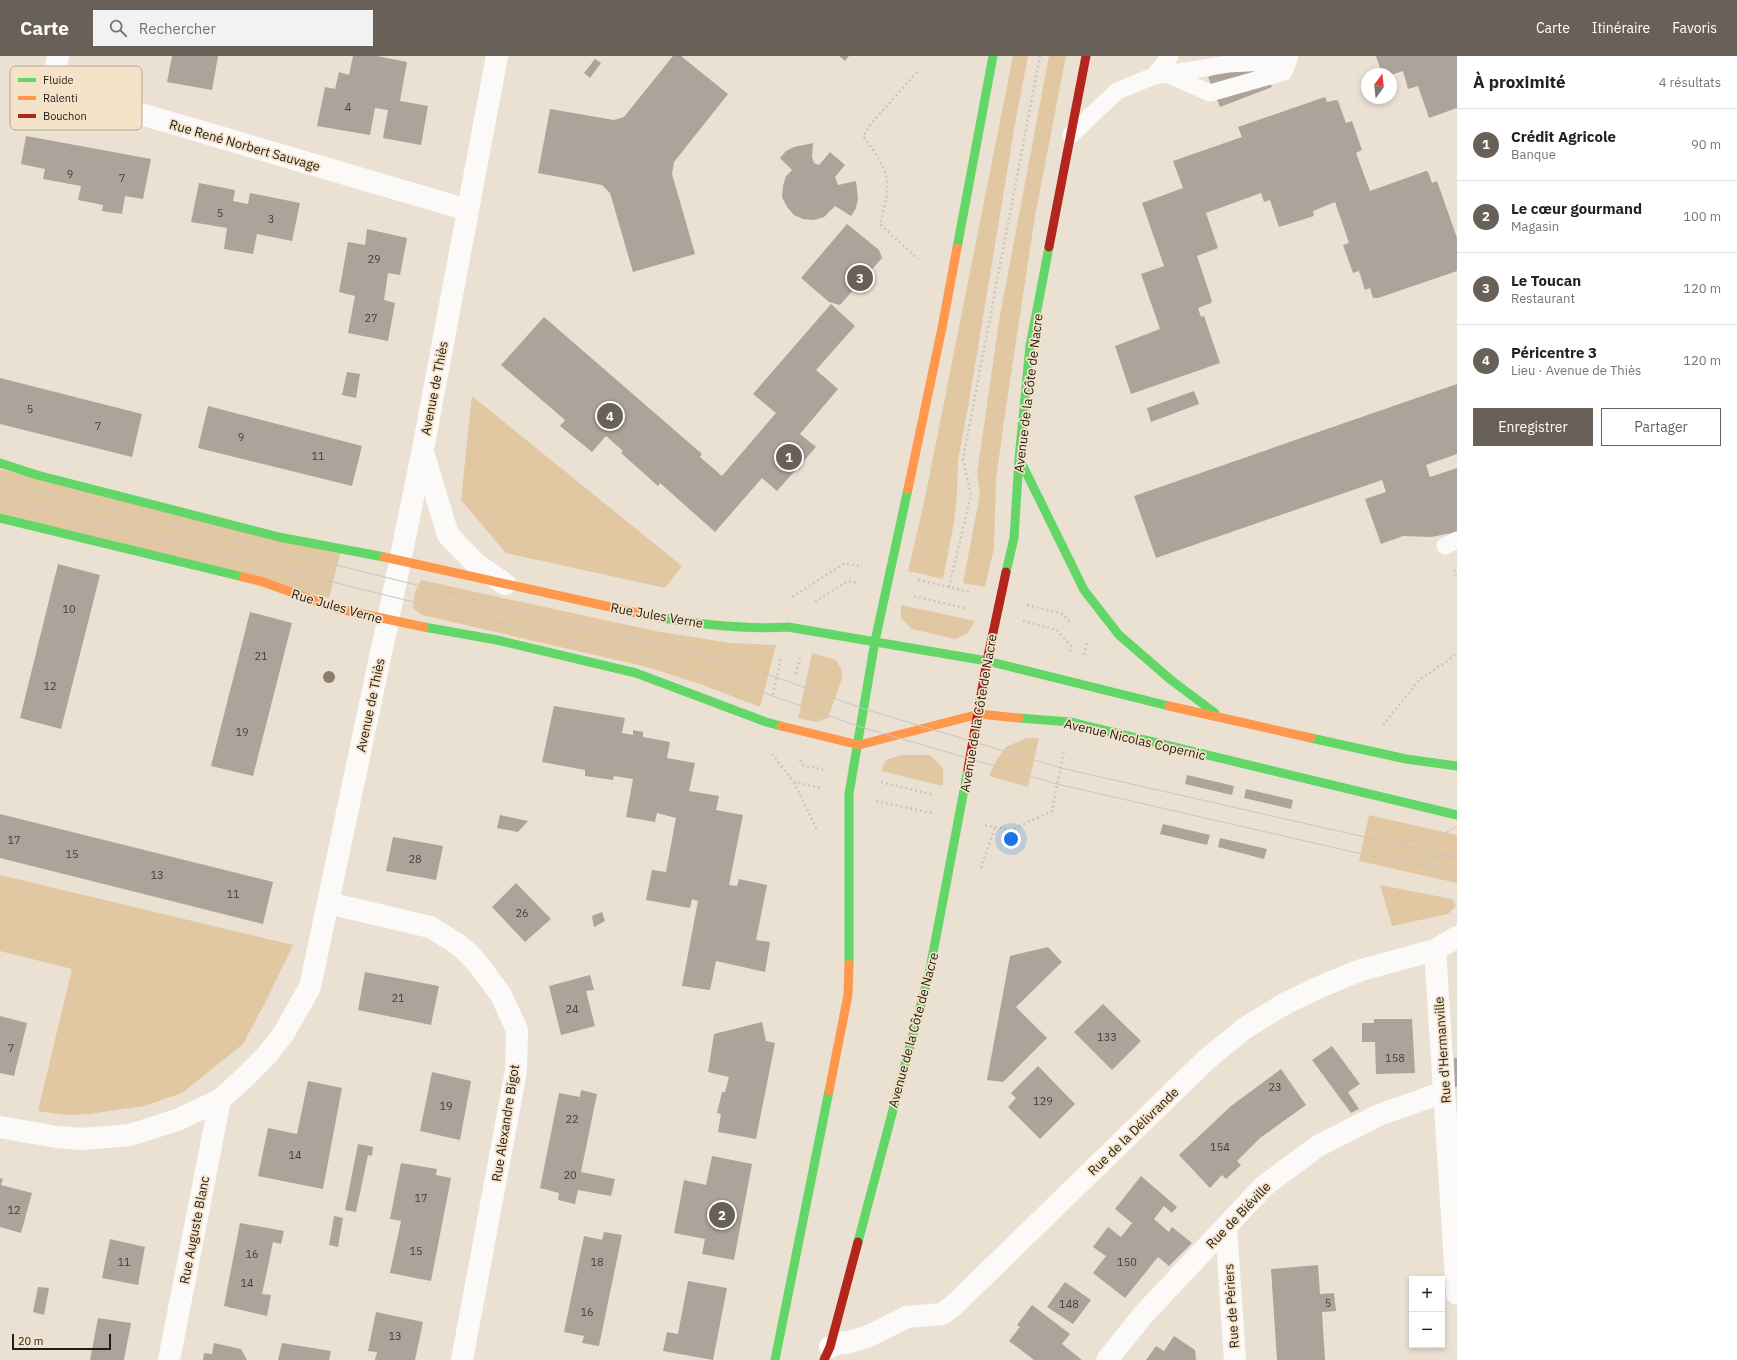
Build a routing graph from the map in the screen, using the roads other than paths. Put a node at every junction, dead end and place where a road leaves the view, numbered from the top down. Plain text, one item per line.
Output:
1 (58, 56) edge
2 (497, 56) edge
3 (993, 56) edge
4 (1086, 56) edge
5 (1170, 56) edge
6 (1282, 56) edge
7 (1290, 56) edge
8 (1232, 60) edge
9 (56, 66) edge
10 (1160, 75) junction
11 (142, 114) edge
12 (1071, 135) junction
13 (468, 210) junction
14 (422, 449) junction
15 (1019, 459) junction
16 (0, 463) edge
17 (0, 518) edge
18 (400, 560) junction
19 (505, 584) junction
20 (388, 620) junction
21 (875, 641) junction
22 (987, 661) junction
23 (676, 688) joint
24 (979, 714) junction
25 (1224, 719) junction
26 (858, 745) junction
27 (1457, 766) edge
28 (1457, 815) edge
29 (328, 903) junction
30 (1457, 937) edge
31 (1435, 950) junction
32 (1444, 1092) junction
33 (220, 1100) junction
34 (0, 1127) edge
35 (1226, 1227) junction
36 (1457, 1294) edge
37 (827, 1354) edge
38 (169, 1360) edge
39 (462, 1360) edge
40 (775, 1360) edge
41 (1107, 1360) edge
42 (1235, 1360) edge

1 - 9 street, Rue René Norbert Sauvage
2 - 13 street, Avenue de Thiès
3 - 21 main road
4 - 12 main road, Avenue de la Côte de Nacre
5 - 10 lane
6 - 8 lane
7 - 10 lane
8 - 10 lane
10 - 12 lane
11 - 13 street, Rue René Norbert Sauvage
12 - 15 main road, Avenue de la Côte de Nacre
13 - 14 street, Avenue de Thiès
14 - 18 street, Avenue de Thiès
14 - 19 street, Rue Jules Verne
15 - 22 main road, Avenue de la Côte de Nacre
15 - 25 main road
16 - 18 main road, Rue Jules Verne
17 - 20 main road, Rue Jules Verne
18 - 19 main road, Rue Jules Verne
18 - 20 street, Avenue de Thiès
19 - 21 main road, Rue Jules Verne
20 - 23 main road, Rue Jules Verne
20 - 29 street, Avenue de Thiès
21 - 22 main road, Rue Jules Verne
21 - 26 main road
22 - 24 main road, Avenue de la Côte de Nacre
22 - 25 main road, Rue Jules Verne
23 - 26 main road, Avenue Nicolas Copernic
24 - 26 main road, Avenue Nicolas Copernic
24 - 28 main road, Avenue Nicolas Copernic
24 - 37 main road, Avenue de la Côte de Nacre
25 - 27 main road
26 - 40 main road
29 - 33 street, Avenue de Thiès
29 - 39 street, Rue Alexandre Bigot
30 - 31 street, Rue de la Délivrande
31 - 32 street, Rue d'Hermanville
31 - 37 street, Rue de la Délivrande
32 - 35 street, Rue de Biéville
32 - 36 street, Rue d'Hermanville
33 - 34 street, Avenue de Thiès
33 - 38 street, Rue Auguste Blanc
35 - 41 street, Rue de Biéville
35 - 42 street, Rue de Périers

